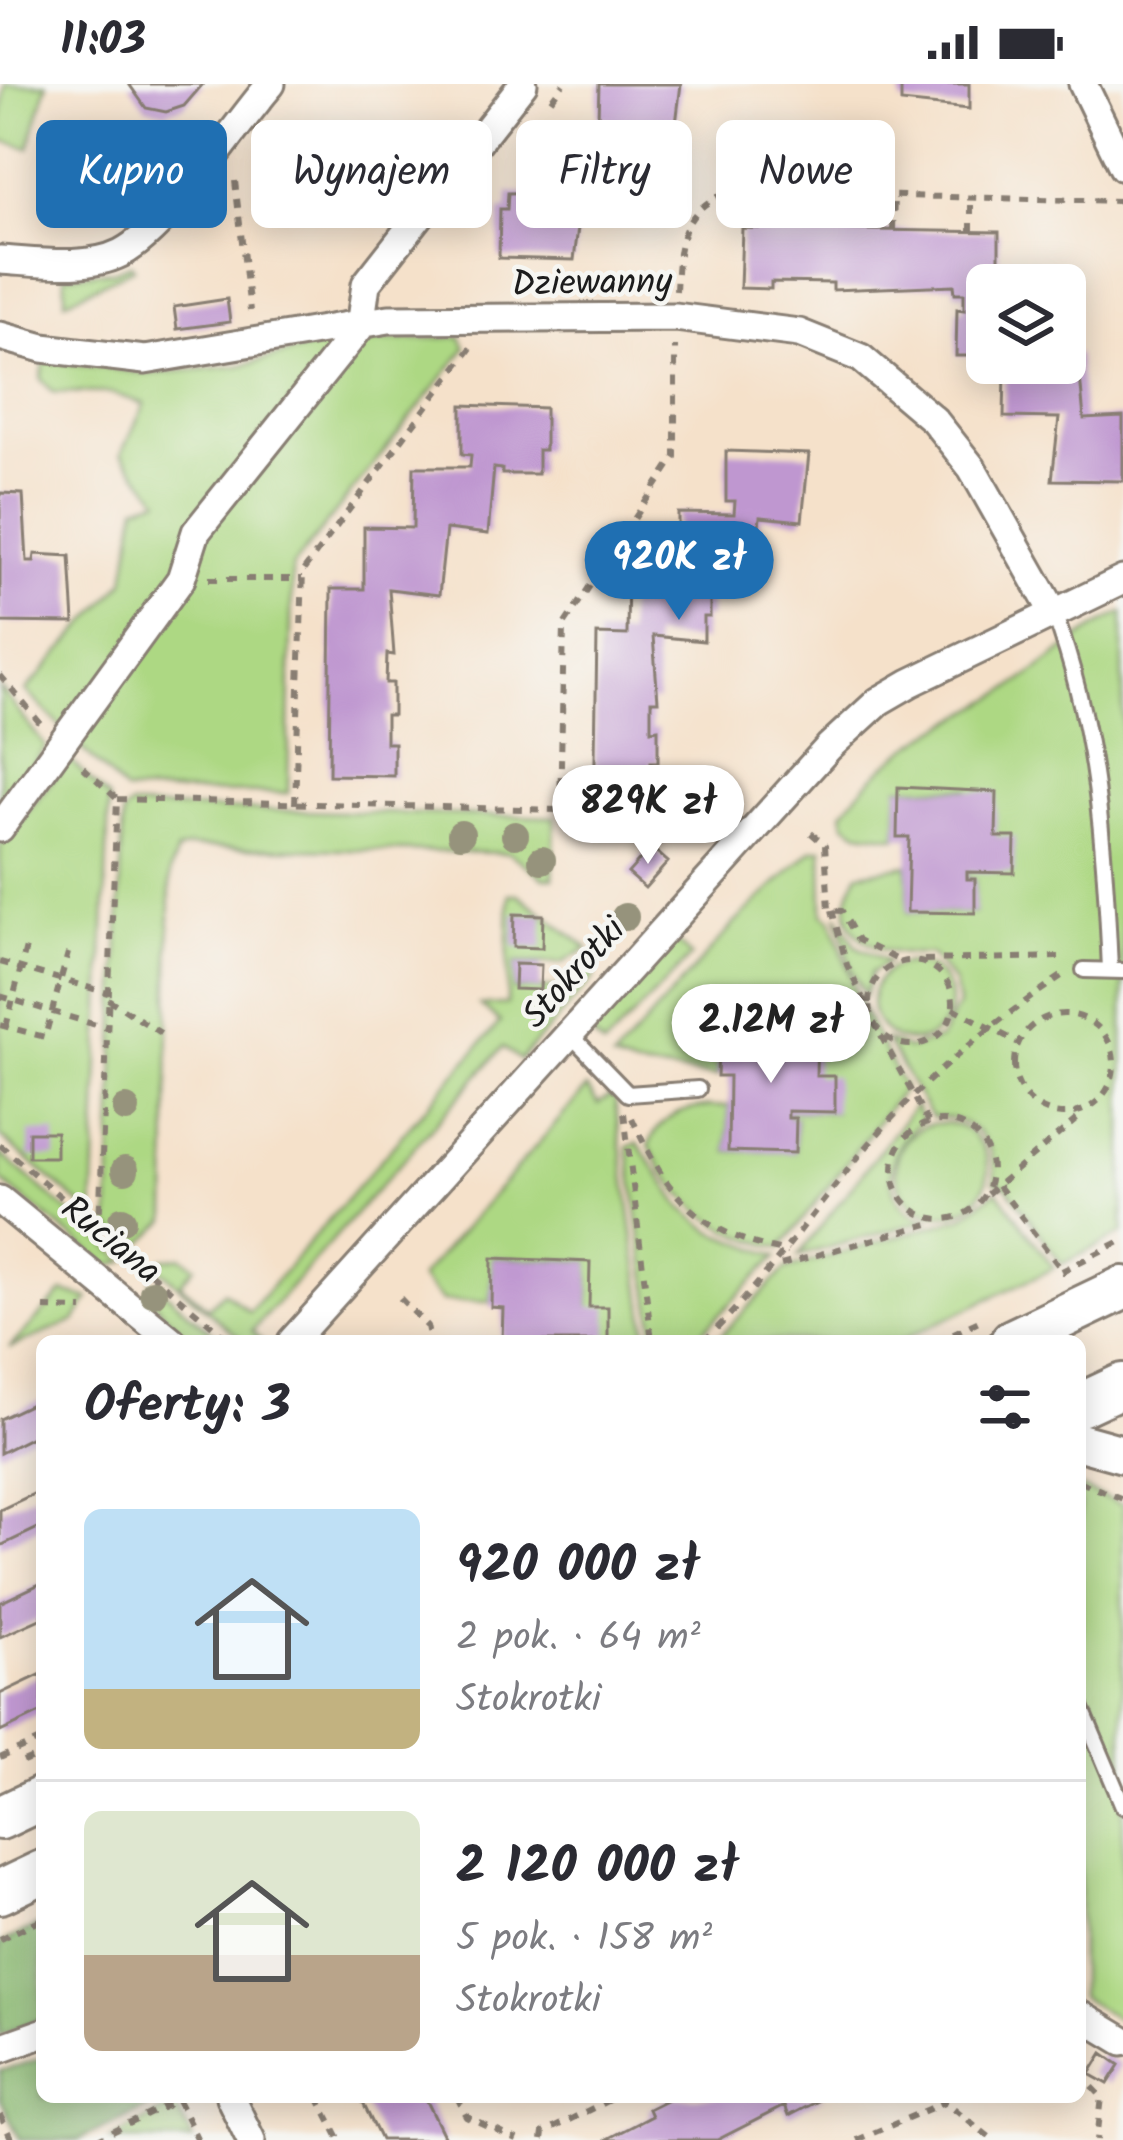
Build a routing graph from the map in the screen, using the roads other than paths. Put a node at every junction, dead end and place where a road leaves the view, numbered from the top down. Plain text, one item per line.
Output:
1 (271, 84) edge
2 (523, 84) edge
3 (1083, 84) edge
4 (1123, 167) edge
5 (0, 260) edge
6 (359, 327) junction
7 (0, 336) edge
8 (1123, 580) edge
9 (1054, 613) junction
10 (0, 828) edge
11 (1084, 970) dead end
12 (1117, 970) edge
13 (570, 1034) junction
14 (698, 1089) dead end
15 (0, 1199) edge
16 (1114, 1304) edge
17 (165, 1335) edge
18 (297, 1335) edge
19 (1029, 1335) edge
20 (1123, 1385) edge
21 (1086, 1402) edge
22 (1086, 1444) edge
23 (1123, 1454) edge
24 (1086, 1718) edge
25 (32, 1787) edge
26 (1123, 1806) edge
27 (0, 1818) edge
28 (36, 1875) edge
29 (0, 1892) edge
30 (1086, 2019) edge
31 (36, 2035) edge
32 (1123, 2041) edge
33 (0, 2048) edge
34 (233, 2103) edge
35 (251, 2140) edge

1 - 5 street
2 - 6 street
3 - 4 street
6 - 7 street, Dziewanny
6 - 9 street, Dziewanny
6 - 10 street
8 - 9 street, Stokrotki
9 - 12 lane
9 - 13 street, Stokrotki
11 - 12 lane
13 - 14 lane
13 - 18 street, Stokrotki
15 - 17 street, Ruciana
16 - 19 main road
20 - 21 main road
22 - 23 street
24 - 26 lane
25 - 27 main road
28 - 29 main road
30 - 32 street
31 - 33 street
34 - 35 street

